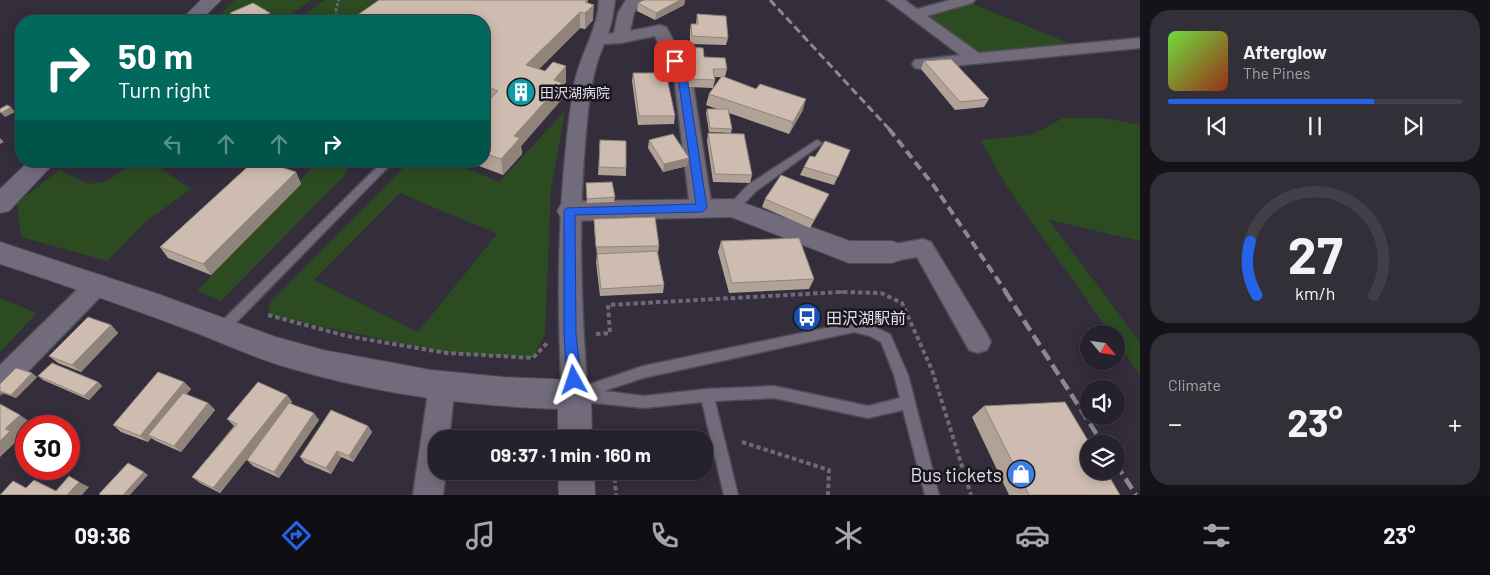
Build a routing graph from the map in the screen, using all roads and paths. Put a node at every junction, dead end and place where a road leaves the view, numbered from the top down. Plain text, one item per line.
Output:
1 (212, 0) edge
2 (339, 0) edge
3 (607, 0) edge
4 (634, 0) edge
5 (895, 0) edge
6 (966, 0) edge
7 (915, 14) junction
8 (196, 15) edge
9 (336, 15) edge
10 (621, 38) junction
11 (598, 39) junction
12 (1140, 43) edge
13 (975, 58) junction
14 (921, 64) dead end
15 (817, 143) dead end
16 (38, 167) edge
17 (383, 167) edge
18 (0, 204) edge
19 (702, 208) junction
20 (733, 208) junction
21 (570, 211) junction
22 (891, 252) joint
23 (0, 253) edge
24 (98, 284) junction
25 (268, 315) dead end
26 (222, 329) junction
27 (570, 334) junction
28 (978, 342) dead end
29 (0, 383) edge
30 (442, 386) junction
31 (707, 394) junction
32 (575, 395) junction
33 (909, 402) junction
34 (575, 430) edge
35 (742, 442) dead end
36 (576, 480) edge
37 (615, 480) edge
38 (428, 495) edge
39 (577, 495) edge
40 (616, 495) edge
41 (731, 495) edge
42 (828, 495) edge
43 (932, 495) edge
44 (971, 495) edge

1 - 8 street
2 - 9 path
3 - 11 street
4 - 10 street
5 - 7 street
6 - 7 street
7 - 13 street
10 - 11 street
10 - 19 street
11 - 21 street
12 - 13 street
13 - 14 street
15 - 20 lane
16 - 18 street
17 - 26 lane
19 - 20 street
19 - 21 street
20 - 22 street
21 - 27 street
22 - 28 street
23 - 24 street
24 - 26 street
24 - 29 street
25 - 27 path
26 - 30 street
27 - 32 street
27 - 44 path
30 - 32 street
30 - 38 street
31 - 32 lane
31 - 33 lane
31 - 41 lane
32 - 33 lane
32 - 34 street
33 - 43 lane
35 - 42 path
36 - 39 street
37 - 40 path

